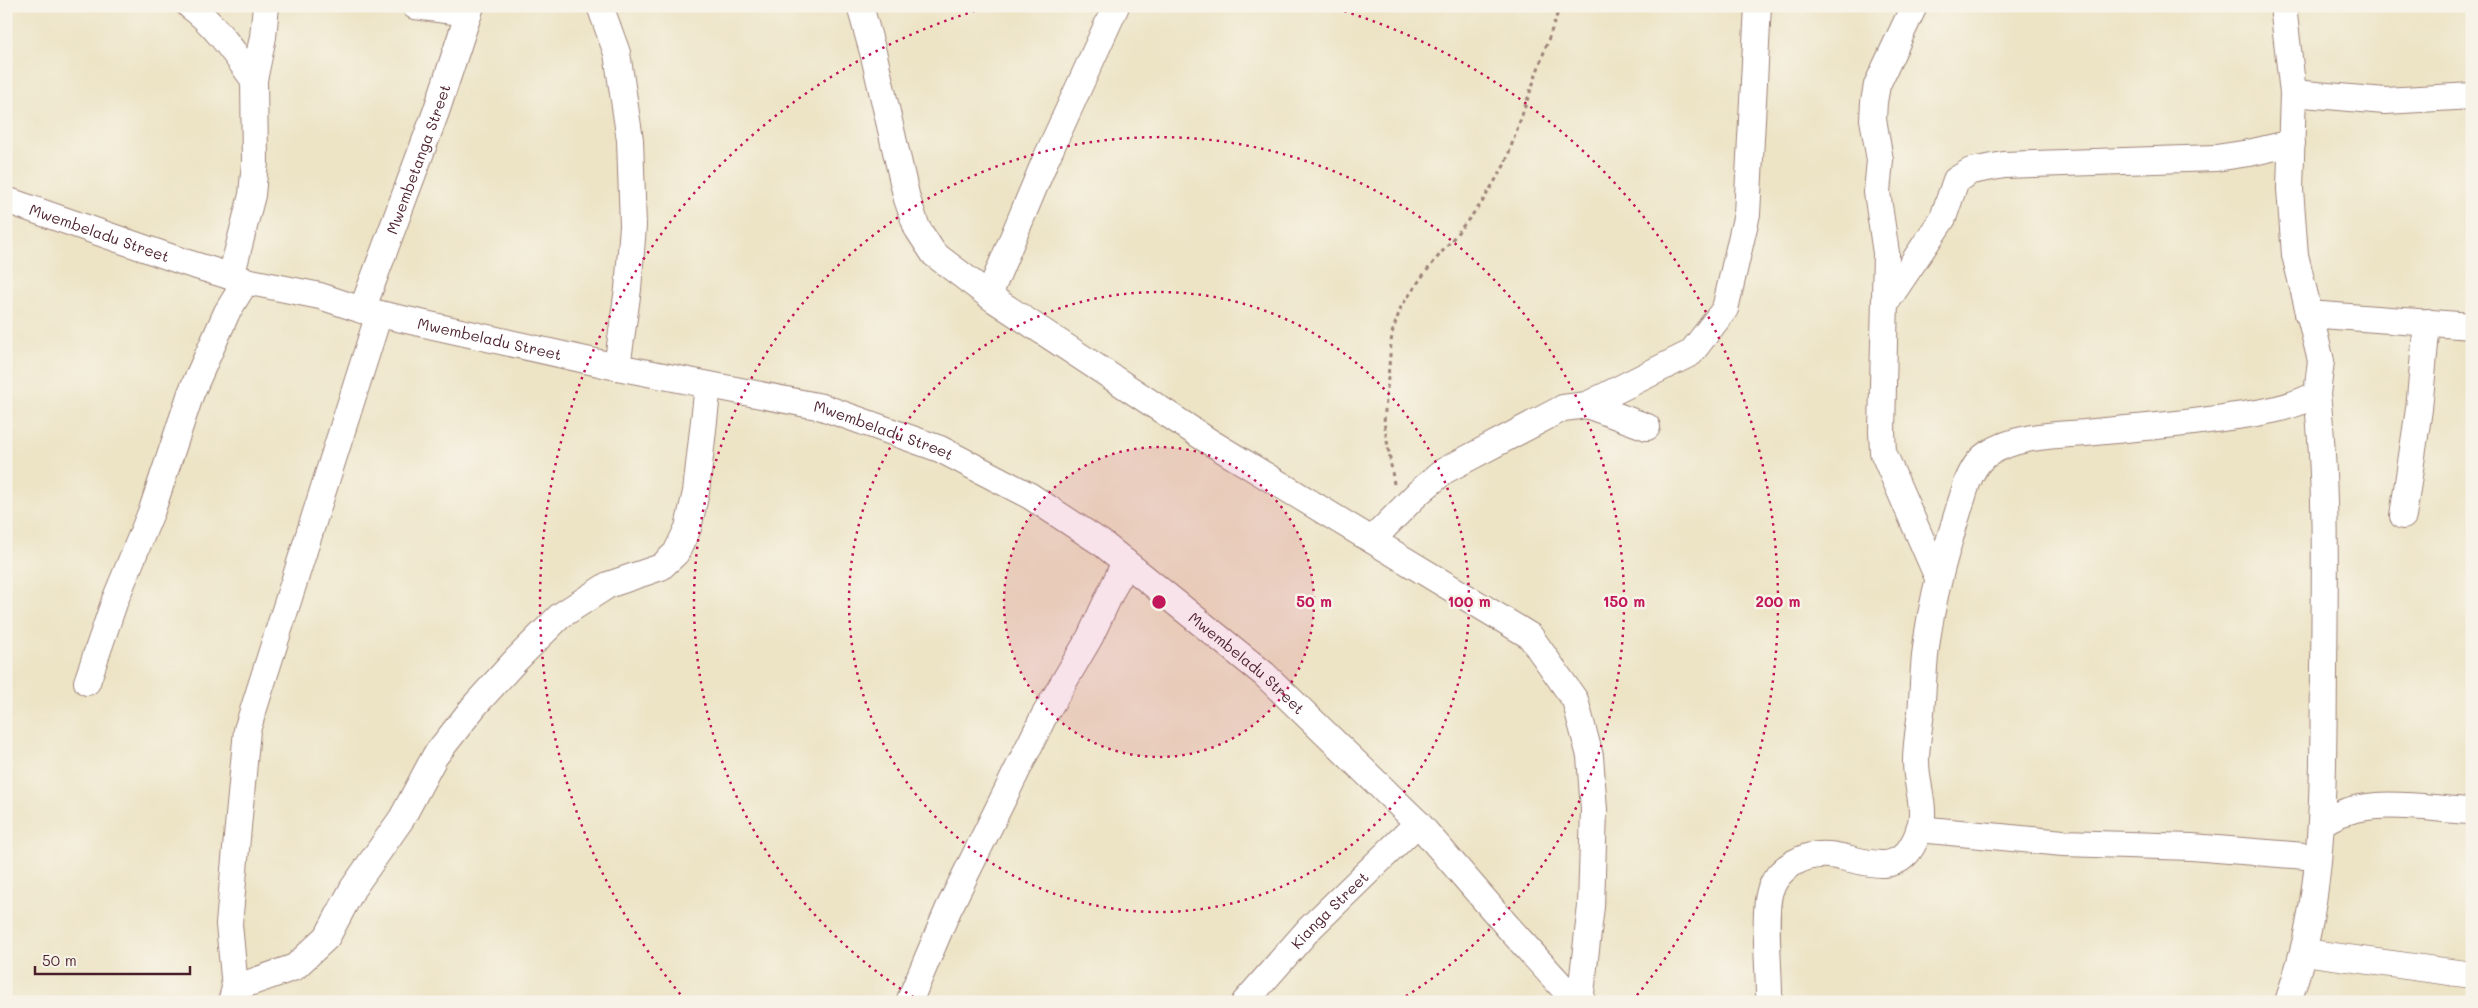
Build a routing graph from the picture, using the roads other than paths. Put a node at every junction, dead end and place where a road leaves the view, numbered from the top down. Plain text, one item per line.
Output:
1 (190, 6) edge
2 (266, 6) edge
3 (415, 6) edge
4 (600, 6) edge
5 (860, 6) edge
6 (1116, 6) edge
7 (1758, 6) edge
8 (1914, 6) edge
9 (2283, 6) edge
10 (470, 9) edge
11 (254, 80) junction
12 (2293, 94) junction
13 (2472, 96) edge
14 (2292, 143) junction
15 (6, 200) edge
16 (239, 279) junction
17 (989, 296) junction
18 (1885, 304) junction
19 (370, 312) junction
20 (2308, 314) junction
21 (2427, 322) junction
22 (2472, 326) edge
23 (617, 367) junction
24 (708, 385) junction
25 (2316, 394) junction
26 (1588, 405) junction
27 (1647, 427) dead end
28 (2403, 516) dead end
29 (1372, 540) junction
30 (1125, 562) junction
31 (1938, 578) junction
32 (87, 682) dead end
33 (2472, 812) edge
34 (1418, 823) junction
35 (2321, 824) junction
36 (1919, 829) junction
37 (2318, 858) junction
38 (2304, 952) junction
39 (2472, 975) edge
40 (233, 995) edge
41 (910, 1002) edge
42 (1245, 1002) edge
43 (1578, 1002) edge
44 (1769, 1002) edge
45 (2288, 1002) edge

1 - 11 street
2 - 11 street
3 - 10 street
4 - 23 street
5 - 17 street
6 - 17 street
7 - 26 street
8 - 18 street
9 - 12 street
10 - 19 street, Mwembetanga Street
11 - 16 street
12 - 13 street
12 - 14 street
14 - 18 street
14 - 20 street
15 - 16 street, Mwembeladu Street
16 - 19 street, Mwembeladu Street
16 - 32 street
17 - 29 street
18 - 31 street
19 - 23 street, Mwembeladu Street
19 - 40 street, Mwembetanga Street
20 - 21 street
20 - 25 street
21 - 22 street
21 - 28 street
23 - 24 street, Mwembeladu Street
24 - 30 street, Mwembeladu Street
24 - 40 street
25 - 31 street
25 - 35 street
26 - 27 street
26 - 29 street
29 - 43 street
30 - 34 street, Mwembeladu Street
30 - 41 street
31 - 36 street
33 - 35 street
34 - 42 street, Kianga Street
34 - 43 street, Mwembeladu Street
35 - 37 street
36 - 37 street
36 - 44 street
37 - 38 street
38 - 39 street
38 - 45 street

